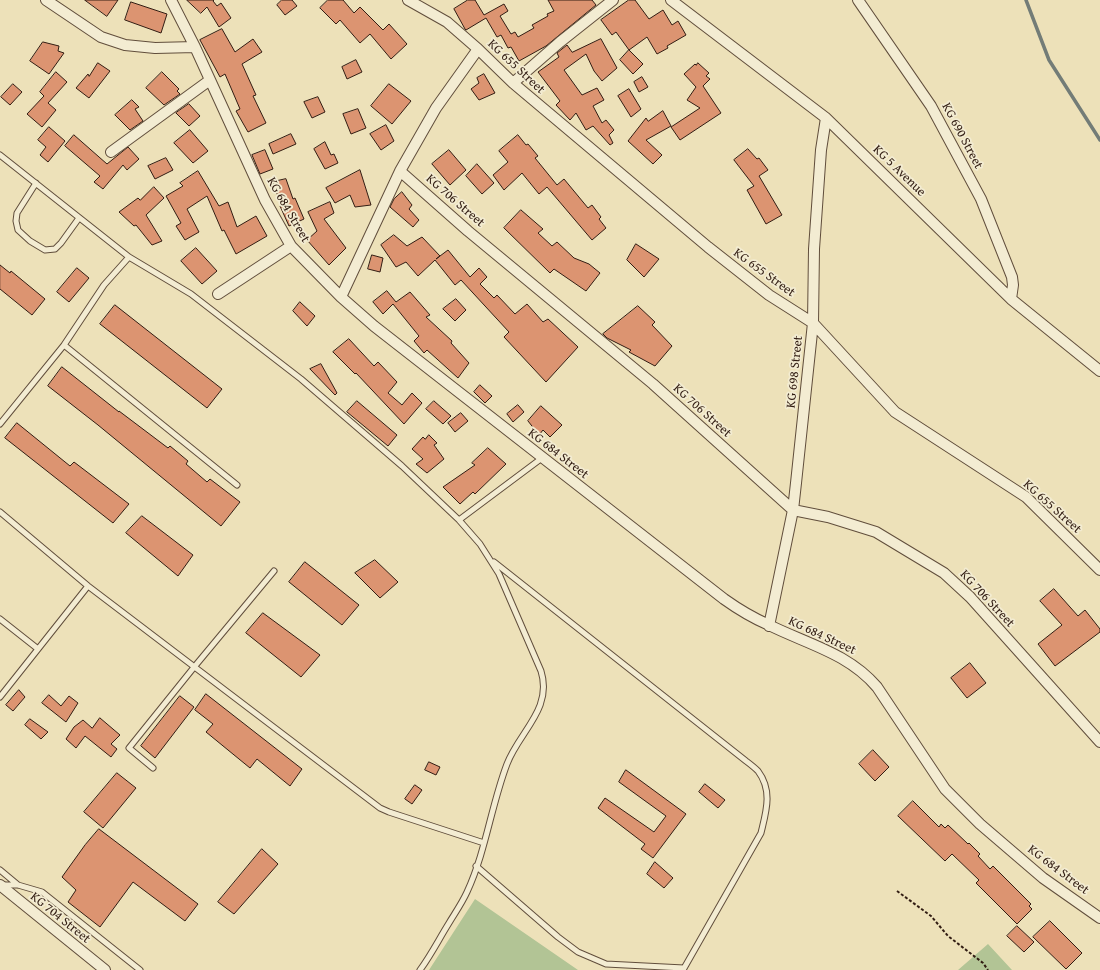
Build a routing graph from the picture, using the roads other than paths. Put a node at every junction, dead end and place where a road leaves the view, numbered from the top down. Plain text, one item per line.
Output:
1 (46, 0) edge
2 (171, 0) edge
3 (408, 0) edge
4 (613, 0) edge
5 (671, 0) edge
6 (858, 0) edge
7 (195, 47) junction
8 (478, 49) junction
9 (210, 80) junction
10 (513, 83) junction
11 (826, 118) junction
12 (111, 152) dead end
13 (0, 155) edge
14 (400, 171) junction
15 (36, 183) junction
16 (79, 218) junction
17 (291, 246) junction
18 (129, 257) junction
19 (218, 294) dead end
20 (340, 297) junction
21 (1011, 299) junction
22 (813, 323) junction
23 (64, 345) junction
24 (1100, 371) edge
25 (0, 424) edge
26 (542, 458) junction
27 (237, 485) dead end
28 (793, 510) junction
29 (0, 512) edge
30 (459, 520) junction
31 (491, 560) junction
32 (1100, 570) edge
33 (274, 571) dead end
34 (88, 586) junction
35 (0, 619) edge
36 (769, 626) junction
37 (38, 649) junction
38 (194, 666) junction
39 (0, 697) edge
40 (1100, 742) edge
41 (153, 768) dead end
42 (484, 843) junction
43 (476, 866) junction
44 (0, 870) edge
45 (0, 885) edge
46 (18, 885) junction
47 (1100, 918) edge
48 (683, 969) edge
49 (105, 970) edge
50 (140, 970) edge
51 (420, 970) edge

1 - 7 street
2 - 7 street, KG 684 Street
3 - 8 street, KG 655 Street
4 - 10 street
5 - 11 street, KG 5 Avenue
6 - 21 street, KG 690 Street
7 - 9 street, KG 684 Street
8 - 10 street, KG 655 Street
8 - 14 street
9 - 12 street
9 - 17 street, KG 684 Street
10 - 22 street, KG 655 Street
11 - 21 street, KG 5 Avenue
11 - 22 street, KG 698 Street
13 - 15 lane
14 - 20 street
14 - 28 street, KG 706 Street
15 - 16 lane
15 - 16 lane
16 - 18 lane
17 - 19 street
17 - 20 street, KG 684 Street
18 - 23 lane
18 - 30 lane
20 - 26 street, KG 684 Street
21 - 24 street, KG 5 Avenue
22 - 28 street, KG 698 Street
22 - 32 street, KG 655 Street
23 - 25 lane
23 - 27 lane
26 - 30 lane
26 - 36 street, KG 684 Street
28 - 36 street, KG 698 Street
28 - 40 street, KG 706 Street
29 - 34 lane
30 - 31 lane
31 - 42 lane
31 - 48 lane
33 - 38 lane
34 - 37 lane
34 - 38 lane
35 - 37 lane
36 - 47 street, KG 684 Street
37 - 39 lane
38 - 41 lane
38 - 42 lane
42 - 43 lane
43 - 48 lane
43 - 51 lane
44 - 46 lane
45 - 46 lane
45 - 49 street, KG 704 Street
46 - 50 lane

